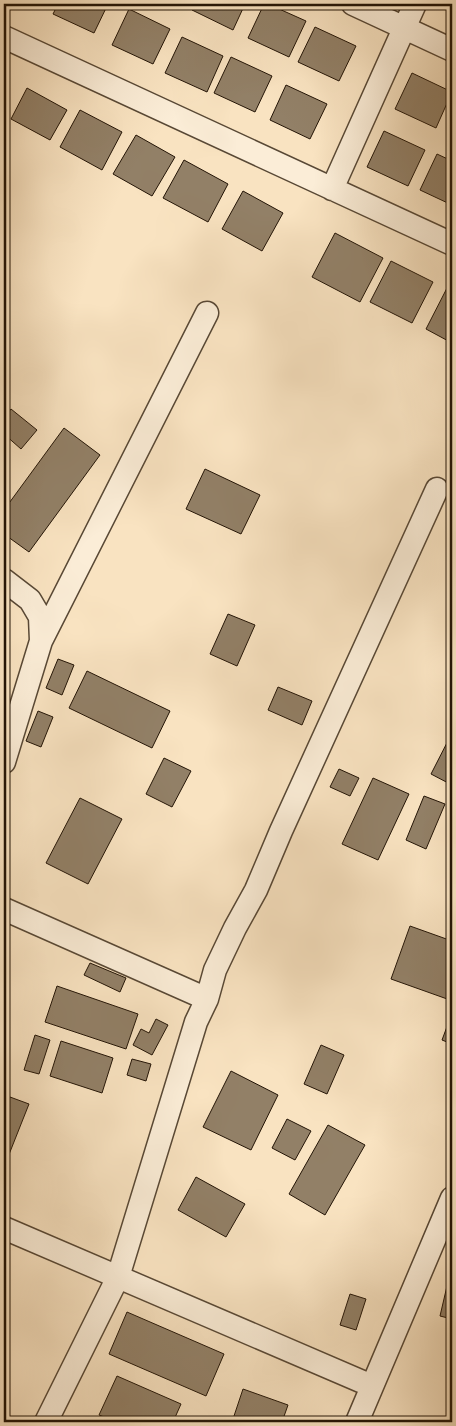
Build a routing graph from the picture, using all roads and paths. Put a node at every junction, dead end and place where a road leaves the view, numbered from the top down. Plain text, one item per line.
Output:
1 (353, 4) edge
2 (415, 4) edge
3 (404, 28) junction
4 (4, 37) edge
5 (452, 50) edge
6 (332, 189) junction
7 (452, 244) edge
8 (207, 313) dead end
9 (437, 489) dead end
10 (4, 580) edge
11 (41, 641) junction
12 (4, 762) edge
13 (4, 908) edge
14 (207, 999) junction
15 (452, 1198) edge
16 (4, 1228) edge
17 (445, 1235) edge
18 (118, 1277) junction
19 (372, 1386) junction
20 (46, 1422) edge
21 (357, 1422) edge

1 - 3 street
2 - 3 street
3 - 5 street
3 - 6 street
4 - 6 street
6 - 7 street
8 - 11 street
9 - 14 street
10 - 11 street
11 - 12 street
13 - 14 street
14 - 18 street
15 - 17 street
16 - 18 street
17 - 19 street
18 - 19 street
18 - 20 street
19 - 21 street

